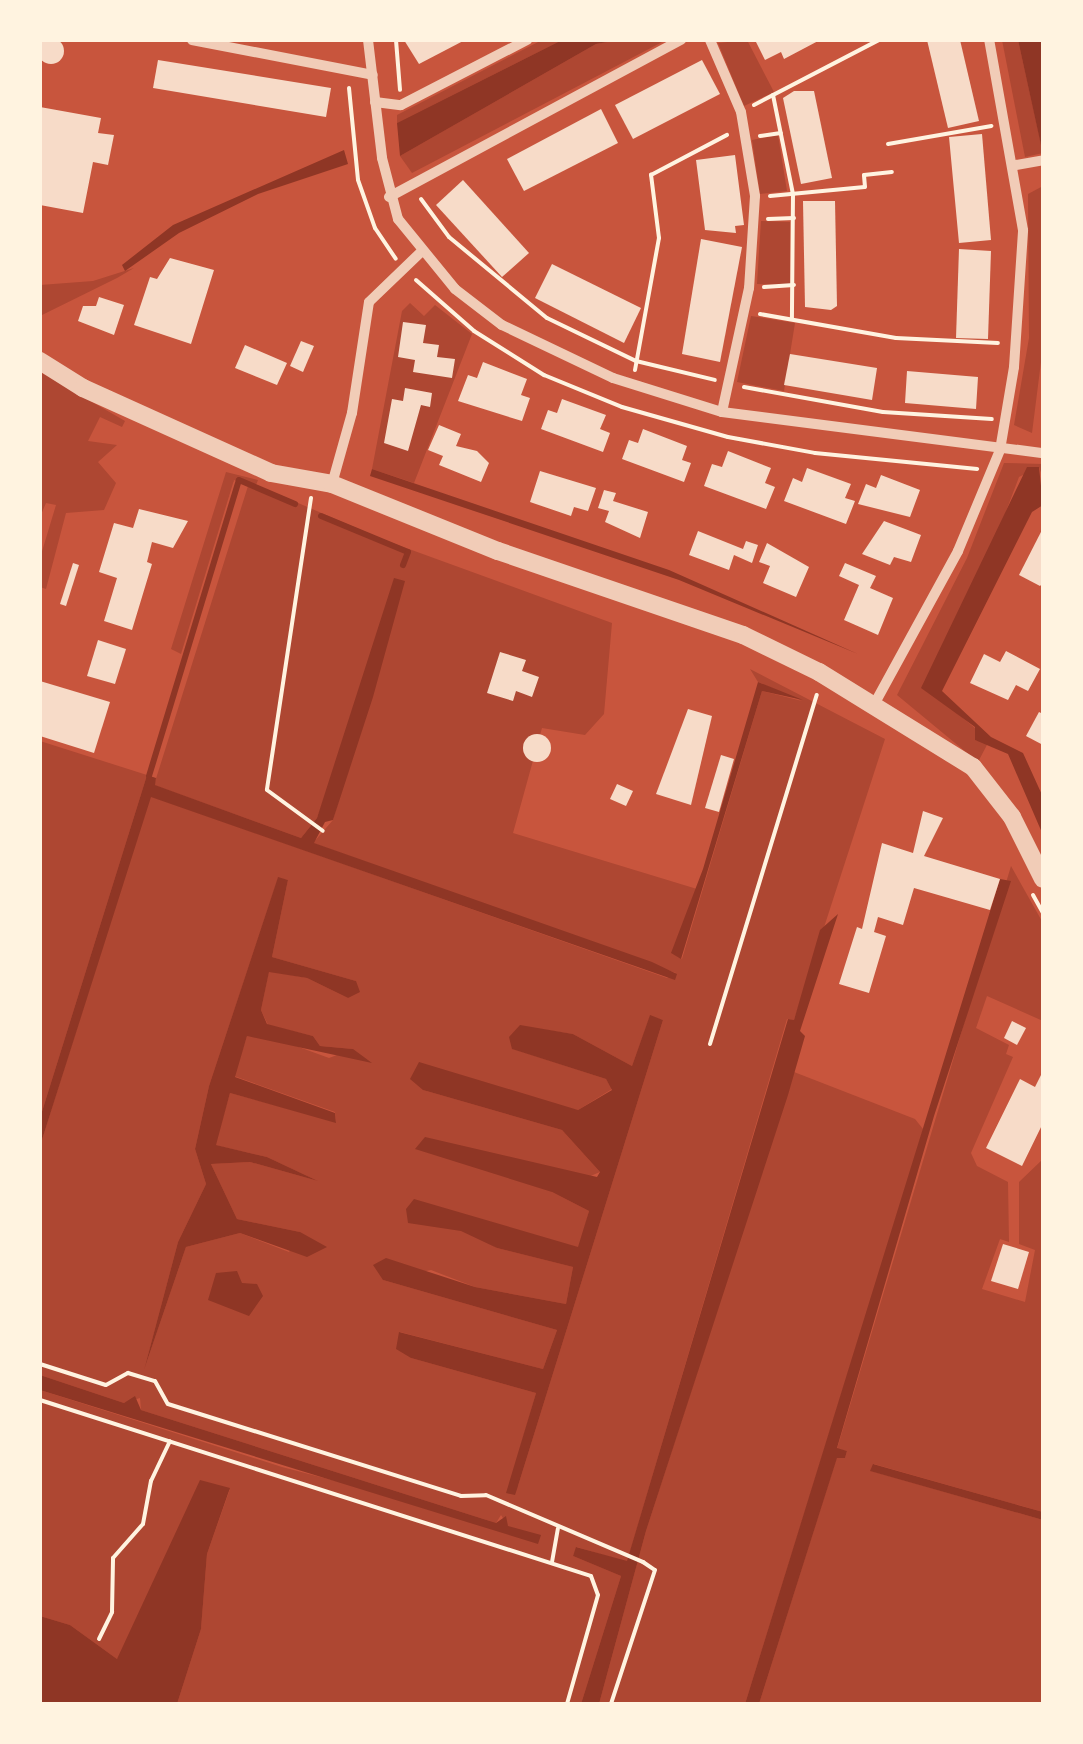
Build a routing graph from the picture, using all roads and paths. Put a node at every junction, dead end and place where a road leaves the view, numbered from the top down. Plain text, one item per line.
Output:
1 (192, 40) edge
2 (368, 40) edge
3 (396, 40) edge
4 (527, 40) edge
5 (681, 40) edge
6 (710, 40) edge
7 (858, 40) edge
8 (880, 40) edge
9 (990, 40) edge
10 (866, 47) junction
11 (871, 54) dead end
12 (348, 70) junction
13 (374, 75) junction
14 (773, 95) junction
15 (376, 102) junction
16 (401, 104) junction
17 (740, 112) junction
18 (745, 132) junction
19 (780, 133) junction
20 (888, 144) dead end
21 (1012, 146) junction
22 (1043, 160) edge
23 (1016, 165) junction
24 (892, 172) dead end
25 (410, 184) junction
26 (793, 194) junction
27 (389, 197) junction
28 (755, 198) junction
29 (794, 218) junction
30 (756, 219) junction
31 (421, 252) junction
32 (404, 267) junction
33 (794, 285) junction
34 (749, 288) junction
35 (746, 312) junction
36 (792, 320) junction
37 (1017, 344) junction
38 (40, 361) edge
39 (636, 361) junction
40 (632, 384) junction
41 (729, 384) junction
42 (722, 412) junction
43 (1005, 420) junction
44 (1000, 450) junction
45 (1043, 453) edge
46 (992, 470) junction
47 (324, 484) junction
48 (801, 685) dead end
49 (818, 694) junction
50 (876, 701) junction
51 (834, 702) dead end
52 (323, 831) dead end
53 (1035, 881) edge
54 (1043, 913) edge
55 (710, 1044) dead end
56 (40, 1364) edge
57 (40, 1400) edge
58 (170, 1441) junction
59 (558, 1529) junction
60 (552, 1562) junction
61 (99, 1639) dead end
62 (567, 1704) edge
63 (612, 1704) edge

1 - 12 street
2 - 13 street
3 - 16 path
4 - 16 street
5 - 25 street
6 - 17 street
7 - 10 path
8 - 10 path
9 - 21 street
10 - 11 path
10 - 14 path
12 - 13 street
12 - 32 path
13 - 15 street
14 - 17 path
14 - 19 path
15 - 16 street
15 - 27 street
17 - 18 street
18 - 19 path
18 - 28 street
18 - 39 path
19 - 26 path
20 - 21 path
21 - 23 street
22 - 23 street
23 - 37 street
24 - 26 path
25 - 27 street
25 - 39 path
26 - 28 path
26 - 29 path
27 - 31 street
28 - 30 street
29 - 30 path
29 - 33 path
30 - 34 street
31 - 32 street
31 - 40 street
32 - 46 path
32 - 47 street
33 - 34 path
33 - 36 path
34 - 35 street
35 - 36 path
35 - 41 street
36 - 37 path
37 - 43 street
38 - 47 street
39 - 40 path
39 - 41 path
40 - 42 street
41 - 42 street
41 - 43 path
42 - 44 street
43 - 44 street
44 - 45 street
44 - 46 street
46 - 50 street
47 - 50 street
47 - 52 path
48 - 49 path
49 - 51 path
49 - 55 path
50 - 53 street
53 - 54 path
56 - 59 path
57 - 58 path
58 - 60 path
58 - 61 path
59 - 60 path
59 - 63 path
60 - 62 path

